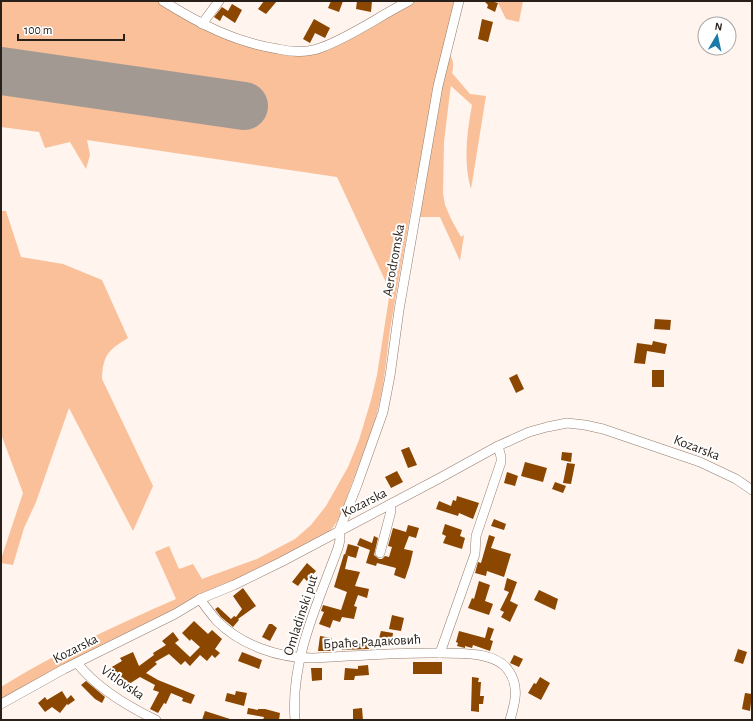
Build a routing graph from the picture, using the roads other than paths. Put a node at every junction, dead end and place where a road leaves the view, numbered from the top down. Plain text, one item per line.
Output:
1 (163, 1) edge
2 (218, 1) edge
3 (409, 1) edge
4 (459, 1) edge
5 (398, 4) edge
6 (202, 24) junction
7 (498, 446) junction
8 (752, 490) edge
9 (390, 505) junction
10 (343, 520) joint
11 (339, 531) junction
12 (380, 553) dead end
13 (200, 599) junction
14 (440, 653) junction
15 (300, 658) junction
16 (77, 662) junction
17 (1, 704) edge
18 (156, 720) edge
19 (295, 720) edge
20 (510, 720) edge

1 - 6 street
2 - 6 street
3 - 5 street
4 - 10 street, Aerodromska
5 - 6 street
7 - 8 street, Kozarska
7 - 9 street, Kozarska
7 - 14 street
9 - 11 street, Kozarska
9 - 12 street
10 - 11 street, Omladinski put
11 - 13 street, Kozarska
11 - 15 street, Omladinski put
13 - 15 street, Браће Радаковић
13 - 16 street, Kozarska
14 - 15 street, Браће Радаковић
14 - 20 street, Браће Радаковић
15 - 19 street, Omladinski put
16 - 17 street, Kozarska
16 - 18 street, Vitlovska

